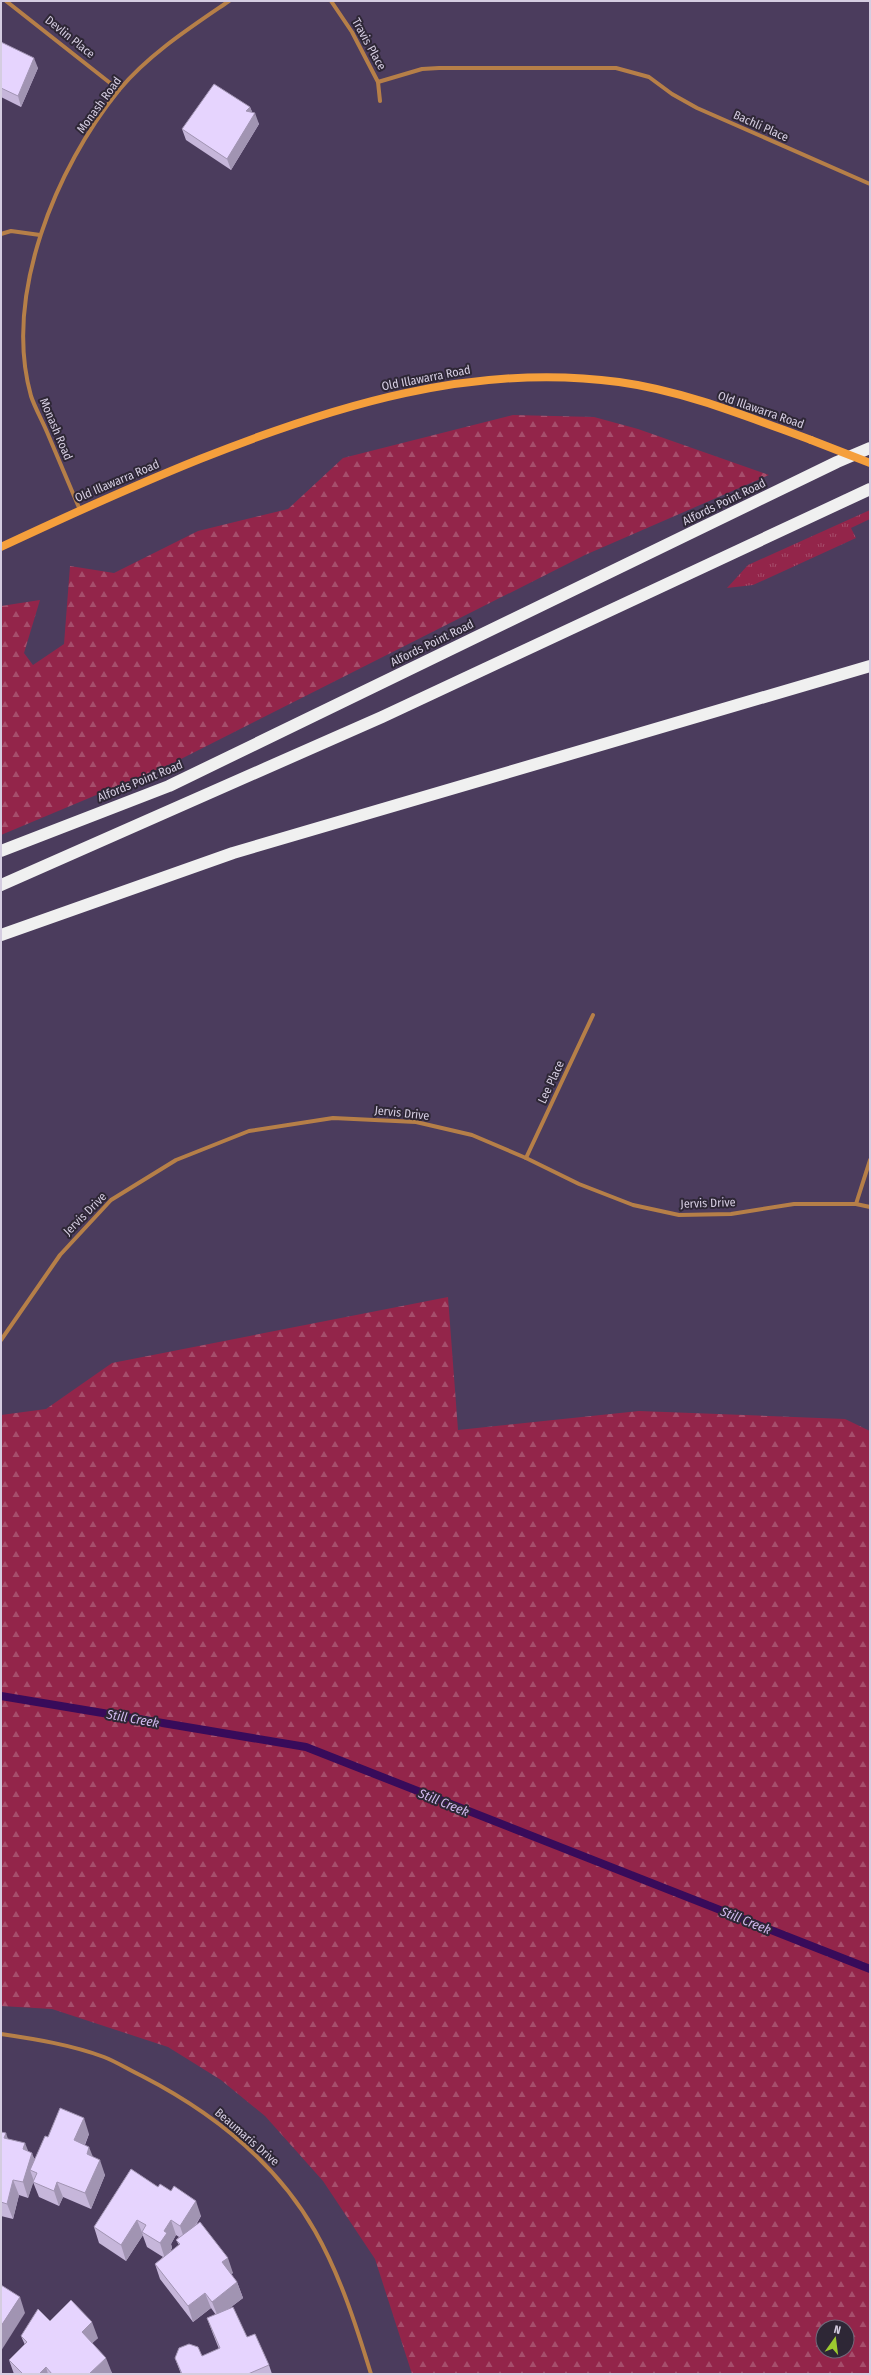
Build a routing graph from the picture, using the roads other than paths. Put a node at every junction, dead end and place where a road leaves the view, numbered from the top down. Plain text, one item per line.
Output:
1 (6, 1) edge
2 (229, 1) edge
3 (331, 1) edge
4 (378, 82) junction
5 (120, 90) junction
6 (380, 101) dead end
7 (870, 184) edge
8 (1, 234) edge
9 (40, 235) junction
10 (870, 448) edge
11 (870, 463) edge
12 (870, 489) edge
13 (80, 510) junction
14 (1, 547) edge
15 (870, 666) edge
16 (1, 851) edge
17 (1, 885) edge
18 (1, 936) edge
19 (593, 1014) dead end
20 (526, 1158) junction
21 (870, 1160) edge
22 (856, 1204) junction
23 (870, 1207) edge
24 (1, 1340) edge
25 (1, 2034) edge
26 (371, 2374) edge

1 - 5 street, Devlin Place
2 - 5 street, Monash Road
3 - 4 street, Travis Place
4 - 6 street, Travis Place
4 - 7 street, Bachli Place
5 - 9 street, Monash Road
8 - 9 street
9 - 13 street, Monash Road
10 - 16 highway, Alfords Point Road
11 - 13 street, Old Illawarra Road, bridge
12 - 17 highway
13 - 14 street, Old Illawarra Road
15 - 18 highway
19 - 20 street, Lee Place
20 - 22 street, Jervis Drive
20 - 24 street, Jervis Drive
21 - 22 street
22 - 23 street, Jervis Drive
25 - 26 street, Beaumaris Drive

